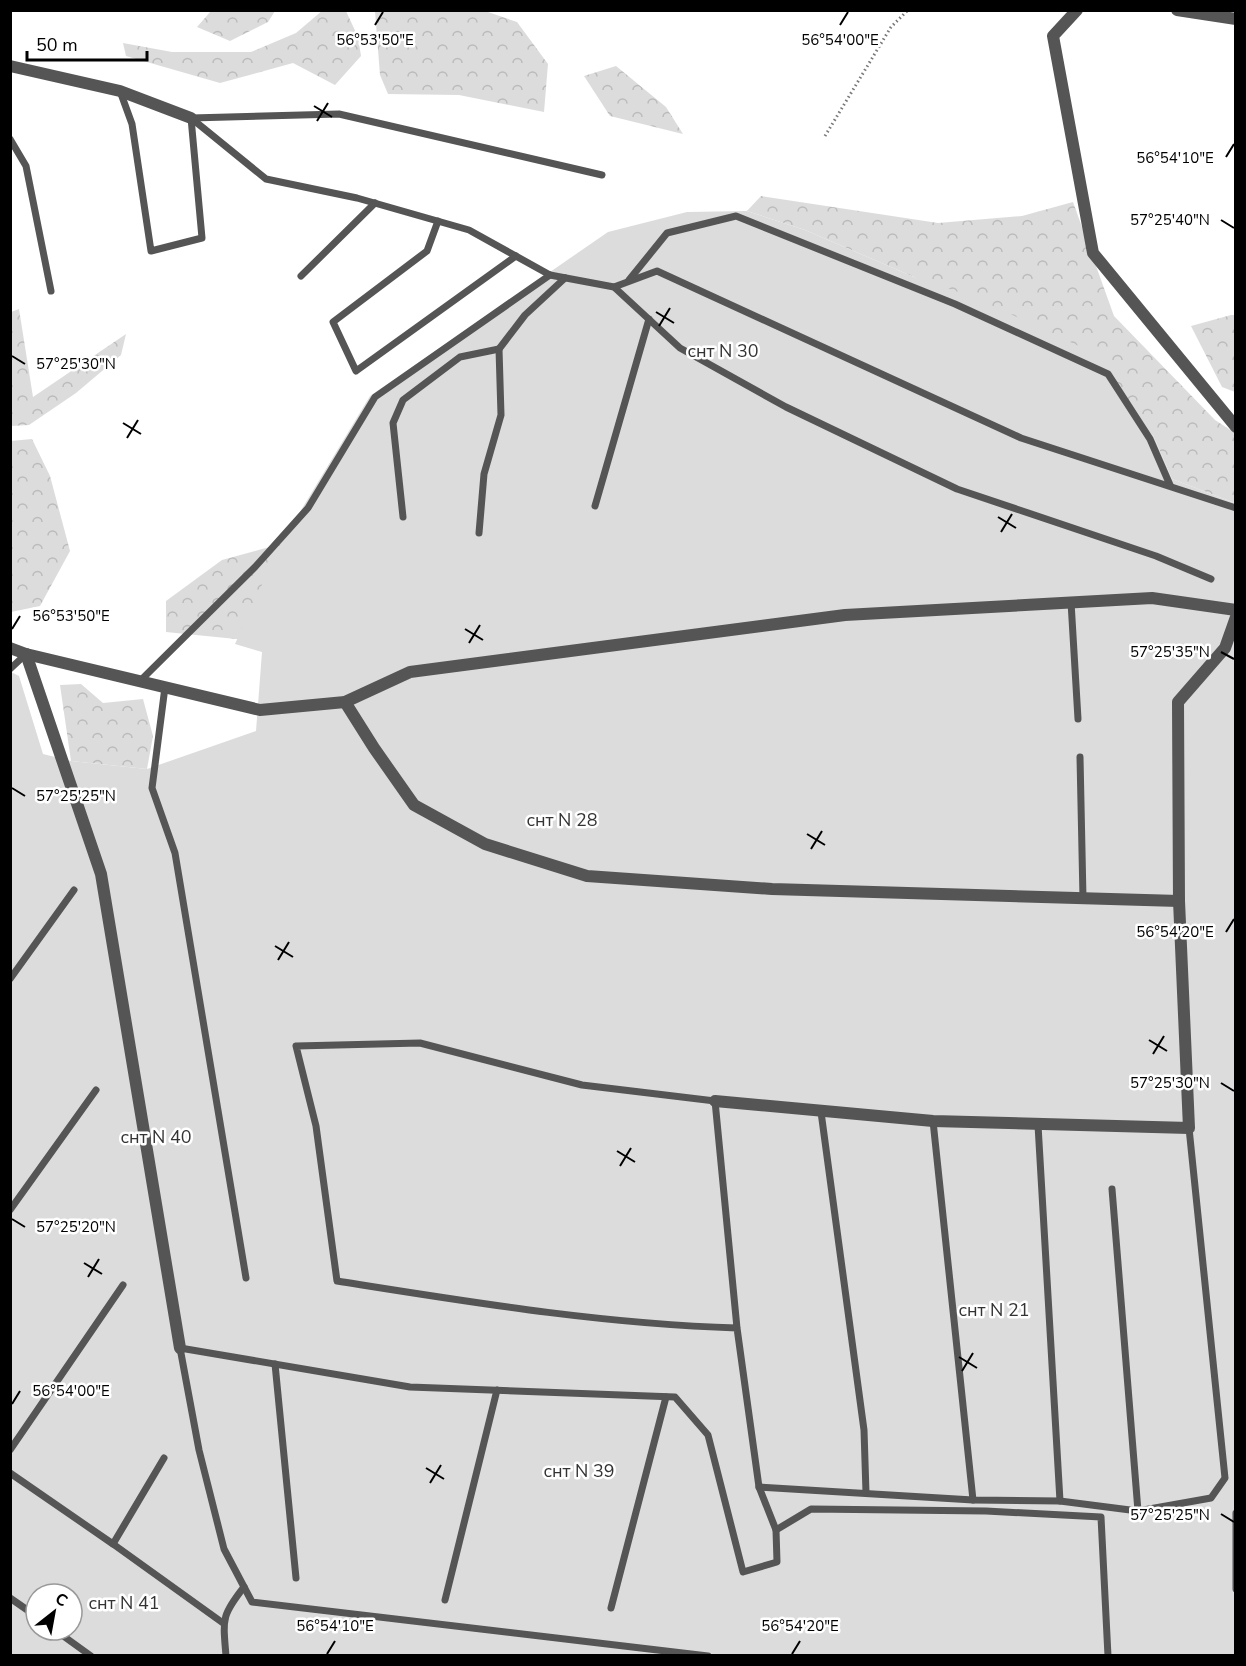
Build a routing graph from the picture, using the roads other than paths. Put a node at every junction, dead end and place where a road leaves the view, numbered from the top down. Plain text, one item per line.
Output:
1 (1077, 10) edge
2 (1177, 10) edge
3 (1223, 10) edge
4 (1235, 20) edge
5 (10, 66) edge
6 (120, 91) junction
7 (191, 118) junction
8 (10, 139) edge
9 (602, 175) dead end
10 (375, 203) junction
11 (438, 221) junction
12 (516, 256) junction
13 (550, 275) junction
14 (301, 276) dead end
15 (565, 278) junction
16 (628, 282) junction
17 (614, 287) junction
18 (51, 291) dead end
19 (649, 319) junction
20 (499, 349) junction
21 (1236, 427) edge
22 (1170, 485) junction
23 (595, 506) dead end
24 (1236, 508) edge
25 (403, 518) dead end
26 (479, 533) dead end
27 (1211, 579) dead end
28 (1071, 602) junction
29 (1236, 610) edge
30 (1236, 617) edge
31 (10, 648) edge
32 (26, 654) junction
33 (10, 669) edge
34 (140, 681) junction
35 (165, 687) junction
36 (345, 702) junction
37 (1078, 719) dead end
38 (1080, 757) dead end
39 (74, 890) dead end
40 (1083, 898) junction
41 (1179, 901) junction
42 (10, 979) edge
43 (96, 1090) dead end
44 (715, 1101) junction
45 (821, 1112) junction
46 (933, 1120) junction
47 (1038, 1125) junction
48 (1189, 1128) junction
49 (1112, 1189) dead end
50 (10, 1210) edge
51 (246, 1278) dead end
52 (123, 1285) dead end
53 (737, 1328) junction
54 (180, 1348) junction
55 (275, 1364) junction
56 (497, 1390) junction
57 (666, 1397) junction
58 (10, 1450) edge
59 (164, 1458) dead end
60 (10, 1473) edge
61 (759, 1487) junction
62 (866, 1493) junction
63 (973, 1500) junction
64 (1060, 1501) junction
65 (1138, 1511) junction
66 (1236, 1513) edge
67 (776, 1530) junction
68 (113, 1544) junction
69 (296, 1578) dead end
70 (244, 1587) junction
71 (1236, 1589) edge
72 (10, 1598) edge
73 (446, 1600) dead end
74 (24, 1608) edge
75 (611, 1608) dead end
76 (224, 1623) junction
77 (72, 1642) edge
78 (91, 1656) edge
79 (226, 1656) edge
80 (708, 1656) edge
81 (1108, 1656) edge

1 - 21 street
2 - 4 street
3 - 4 street
5 - 6 street
6 - 7 street
6 - 7 lane
7 - 9 lane
7 - 10 lane
8 - 18 lane
10 - 11 lane
10 - 14 lane
11 - 12 lane
11 - 12 lane
12 - 13 lane
13 - 15 lane
13 - 34 lane
15 - 17 lane
15 - 20 lane
16 - 17 lane
16 - 22 lane
16 - 22 lane
17 - 19 lane
19 - 23 lane
19 - 27 lane
20 - 25 lane
20 - 26 lane
22 - 24 lane
28 - 29 street
28 - 36 street
28 - 37 lane
30 - 41 street
31 - 32 street
32 - 33 lane
32 - 34 street
32 - 54 street
34 - 35 street
35 - 36 street
35 - 51 lane
36 - 40 street
38 - 40 lane
39 - 42 lane
40 - 41 street
41 - 48 street
43 - 50 lane
44 - 45 street
44 - 53 lane
44 - 53 lane
45 - 46 street
45 - 62 lane
46 - 47 street
46 - 63 lane
47 - 48 street
47 - 64 lane
48 - 65 lane
49 - 65 lane
52 - 58 lane
53 - 61 lane
54 - 55 lane
54 - 70 lane
55 - 56 lane
55 - 69 lane
56 - 57 lane
56 - 73 lane
57 - 67 lane
57 - 75 lane
59 - 68 lane
60 - 68 lane
61 - 62 lane
61 - 67 lane
62 - 63 lane
63 - 64 lane
64 - 65 lane
66 - 71 lane
67 - 81 lane
68 - 76 lane
70 - 76 lane
70 - 80 lane
72 - 74 lane
76 - 79 lane
77 - 78 lane

